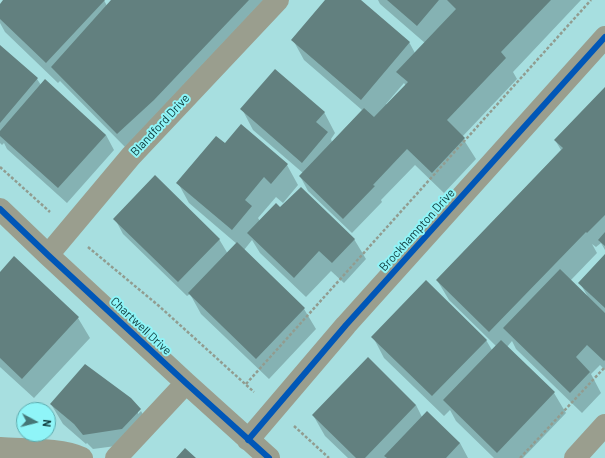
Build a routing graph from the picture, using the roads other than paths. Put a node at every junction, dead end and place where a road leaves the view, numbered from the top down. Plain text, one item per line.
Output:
1 (278, 0) edge
2 (605, 37) edge
3 (0, 209) edge
4 (48, 255) junction
5 (186, 384) junction
6 (605, 425) edge
7 (248, 440) junction
8 (0, 448) edge
9 (82, 458) edge
10 (116, 458) edge
11 (268, 458) edge
12 (575, 458) edge

1 - 4 street, Blandford Drive
2 - 7 street, Brockhampton Drive
3 - 4 street, Chartwell Drive
4 - 5 street, Chartwell Drive
5 - 7 street, Chartwell Drive
5 - 10 street
6 - 12 street
7 - 11 street, Chartwell Drive
8 - 9 street

